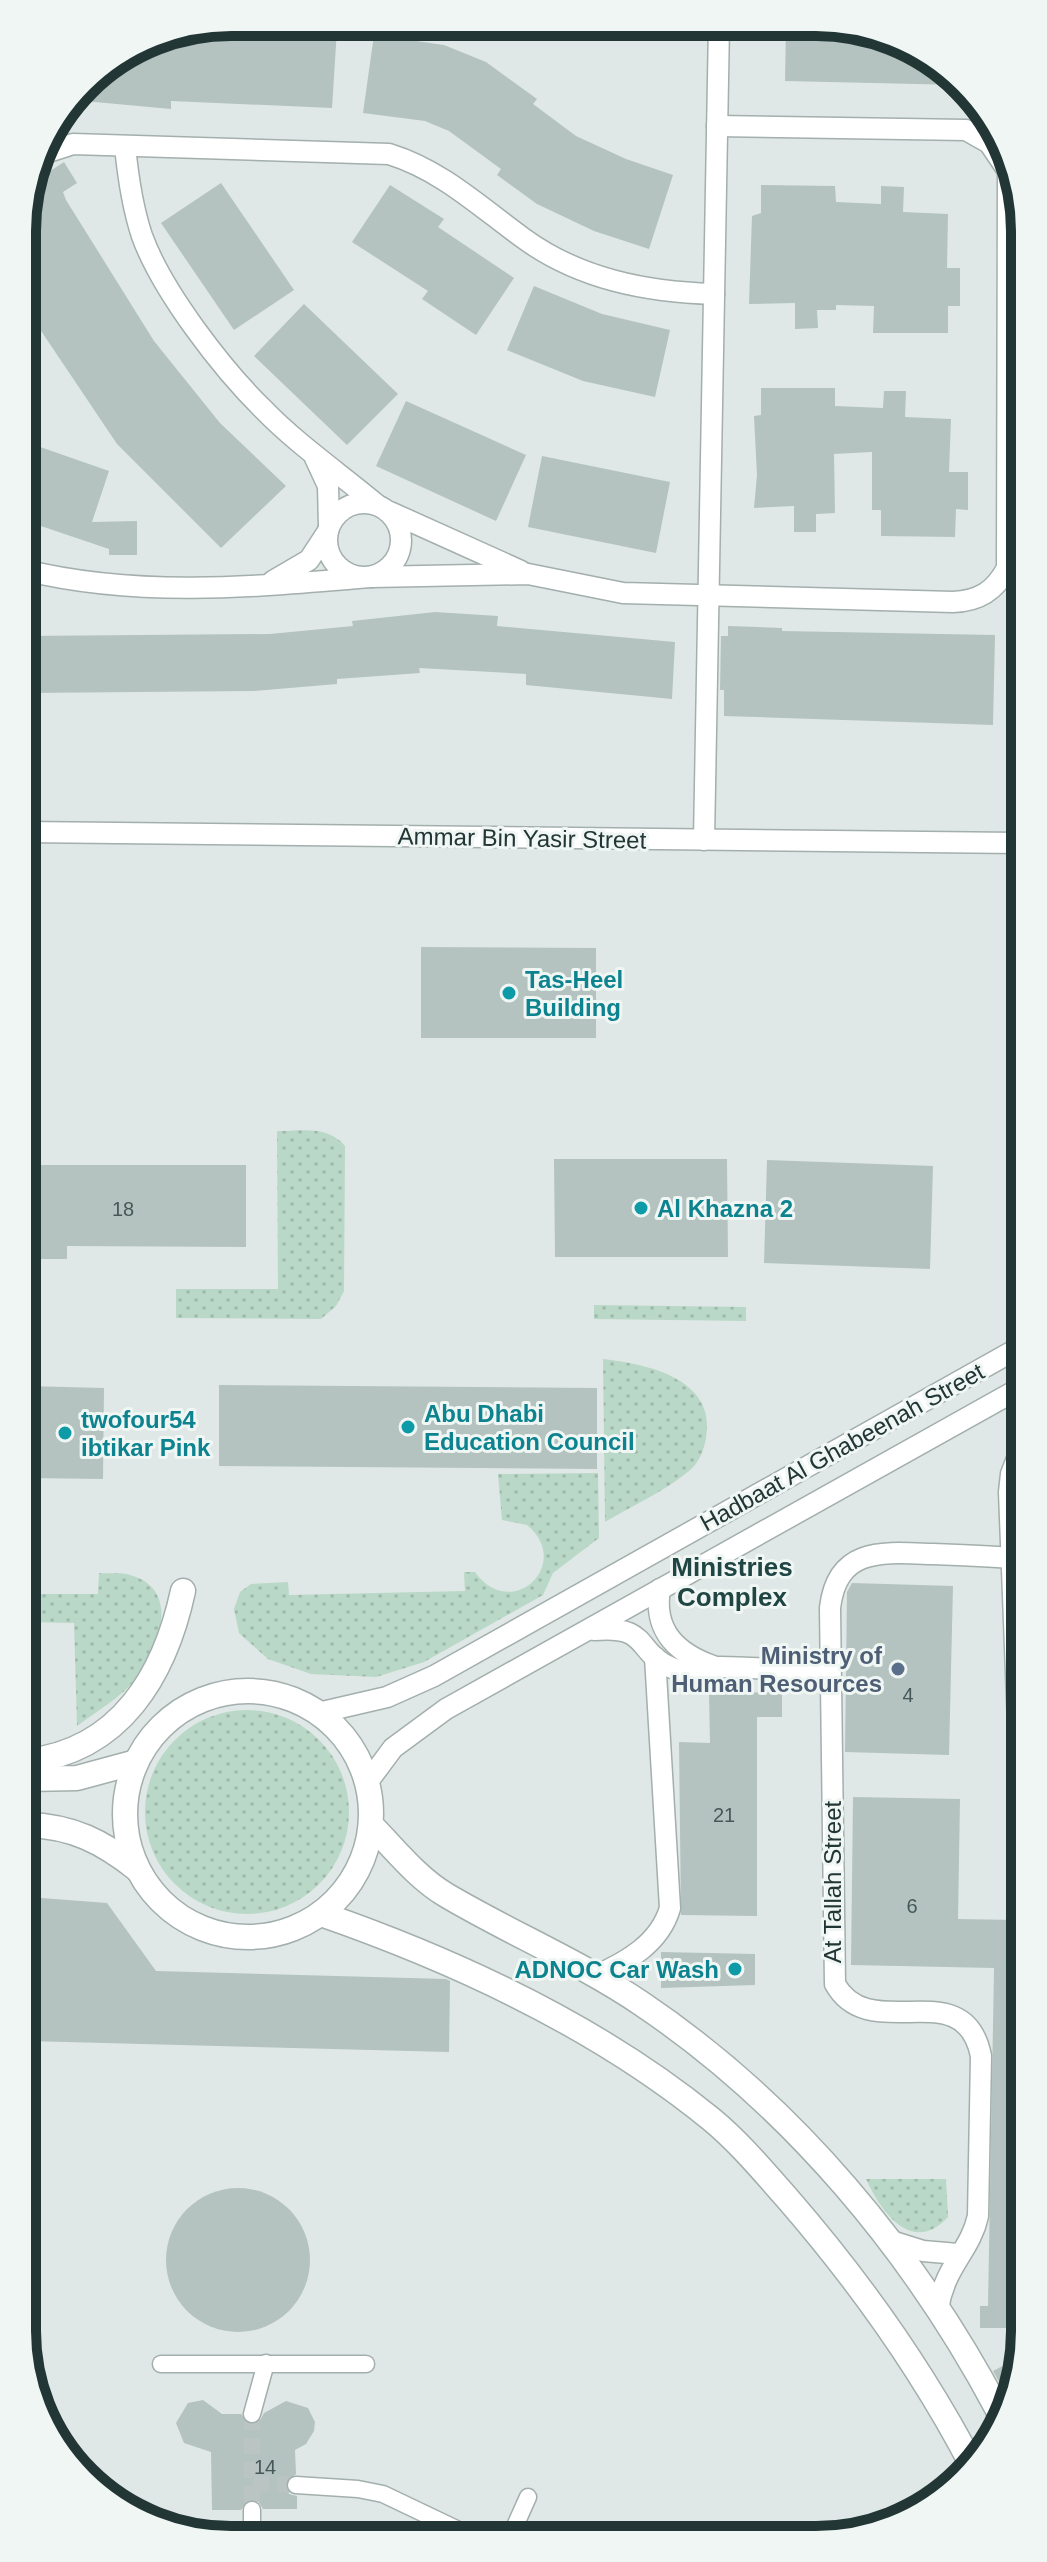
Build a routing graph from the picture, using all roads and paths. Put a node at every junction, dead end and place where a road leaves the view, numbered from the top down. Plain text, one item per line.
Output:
1 (719, 36) edge
2 (717, 126) junction
3 (125, 146) junction
4 (991, 146) edge
5 (54, 150) edge
6 (1008, 201) edge
7 (714, 294) junction
8 (300, 440) junction
9 (381, 507) junction
10 (328, 529) junction
11 (36, 572) edge
12 (528, 574) junction
13 (372, 577) junction
14 (257, 587) junction
15 (709, 596) junction
16 (36, 832) edge
17 (704, 840) junction
18 (1011, 843) edge
19 (1011, 1352) edge
20 (1011, 1393) edge
21 (1011, 1474) edge
22 (1011, 1536) edge
23 (1011, 1558) edge
24 (660, 1589) junction
25 (183, 1591) dead end
26 (586, 1631) junction
27 (655, 1657) junction
28 (717, 1667) junction
29 (830, 1673) junction
30 (318, 1713) junction
31 (36, 1759) edge
32 (136, 1762) junction
33 (36, 1779) edge
34 (367, 1783) junction
35 (36, 1825) edge
36 (371, 1825) junction
37 (140, 1872) junction
38 (321, 1914) junction
39 (595, 1976) junction
40 (888, 2240) junction
41 (958, 2254) junction
42 (938, 2309) junction
43 (266, 2363) junction
44 (161, 2364) dead end
45 (366, 2364) dead end
46 (996, 2407) edge
47 (252, 2414) tunnel mouth
48 (966, 2455) edge
49 (296, 2485) tunnel mouth
50 (528, 2497) dead end
51 (252, 2510) tunnel mouth
52 (252, 2526) edge
53 (450, 2526) edge
54 (515, 2526) edge

1 - 2 street
2 - 4 street
2 - 7 street
3 - 5 street
3 - 7 street
3 - 8 street
6 - 15 street
7 - 15 street
8 - 9 street
8 - 10 street
9 - 10 street
9 - 12 street
9 - 13 street
10 - 13 street
10 - 14 street
11 - 14 street
12 - 13 street
12 - 15 street
13 - 14 street
15 - 17 street
16 - 17 street, Ammar Bin Yasir Street
17 - 18 street, Ammar Bin Yasir Street
19 - 30 street, Hadbaat Al Ghabeenah Street
20 - 24 street, Hadbaat Al Ghabeenah Street
21 - 22 street
23 - 29 street, At Tallah Street
24 - 26 street, Hadbaat Al Ghabeenah Street
24 - 28 street
25 - 31 street
26 - 27 street
26 - 34 street, Hadbaat Al Ghabeenah Street
27 - 28 street
27 - 39 street
28 - 29 street
29 - 41 street, At Tallah Street
30 - 32 street
30 - 34 street
32 - 33 street
32 - 37 street
34 - 36 street
35 - 37 street
36 - 38 street
36 - 39 street
37 - 38 street
38 - 48 street
39 - 40 street
40 - 41 street
40 - 42 street
41 - 42 street, At Tallah Street
42 - 46 street
43 - 44 street
43 - 45 street
43 - 47 street
49 - 53 street
50 - 54 street
51 - 52 street

